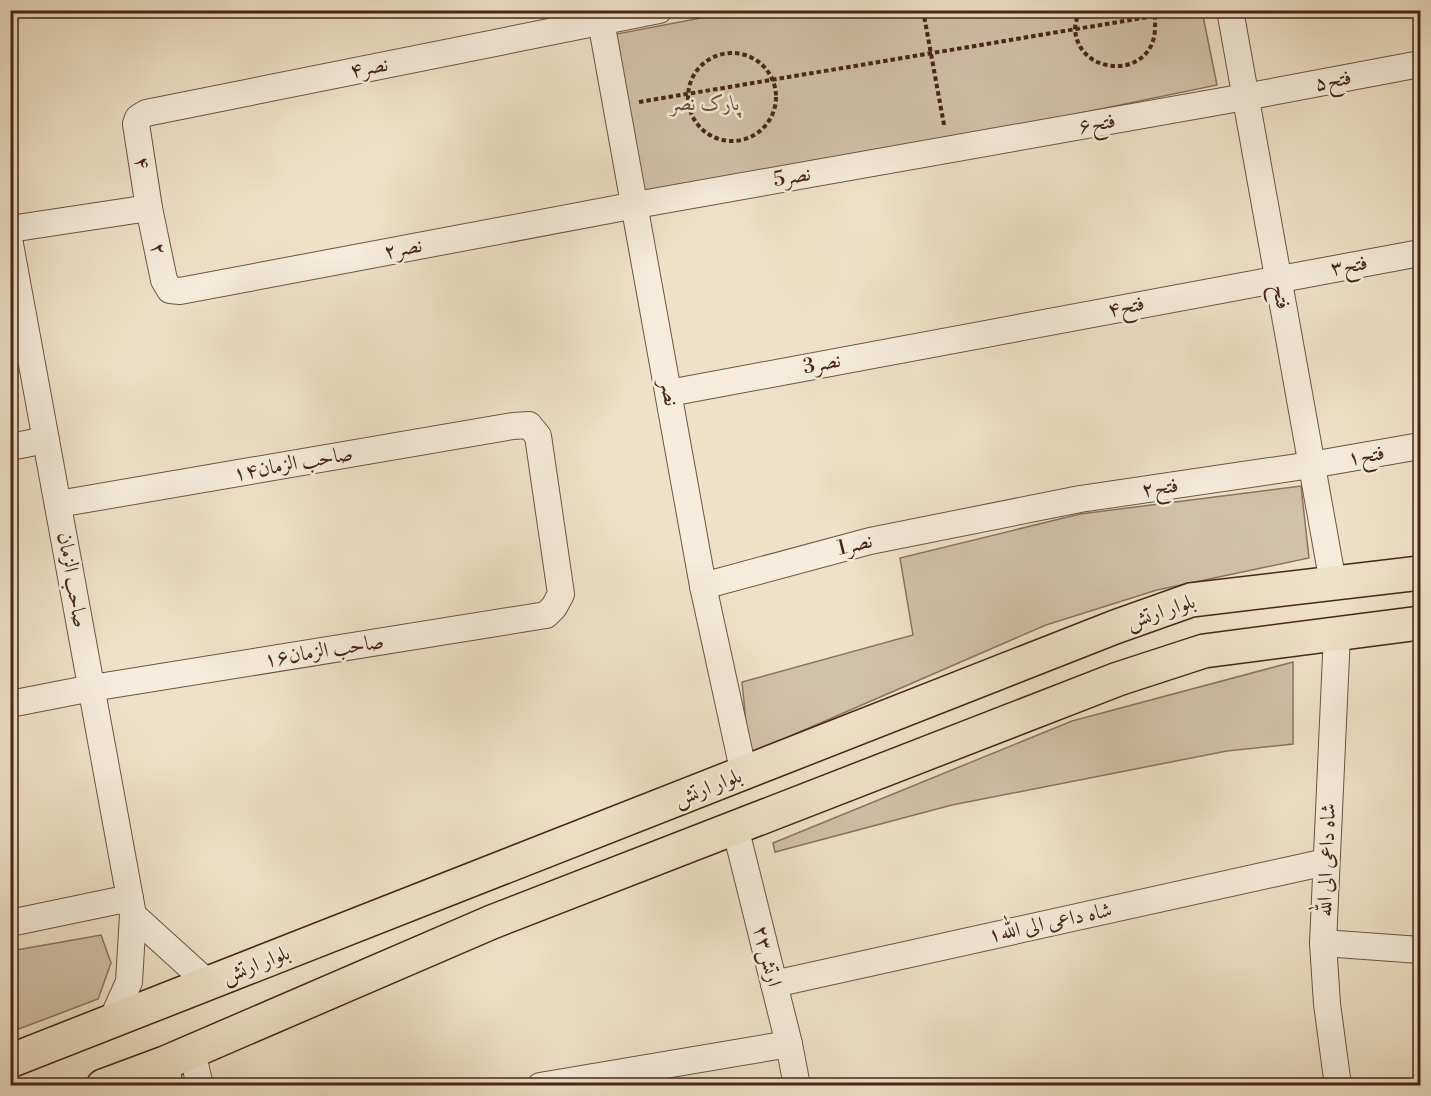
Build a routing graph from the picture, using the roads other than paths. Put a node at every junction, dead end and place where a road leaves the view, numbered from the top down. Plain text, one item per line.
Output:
1 (659, 10) edge
2 (1230, 10) edge
3 (600, 16) edge
4 (1420, 64) edge
5 (1245, 97) junction
6 (138, 117) joint
7 (948, 150) joint
8 (636, 205) junction
9 (148, 208) junction
10 (10, 229) edge
11 (10, 244) edge
12 (1420, 253) edge
13 (1278, 278) junction
14 (170, 290) joint
15 (974, 336) joint
16 (669, 393) junction
17 (46, 440) junction
18 (1420, 446) edge
19 (10, 447) edge
20 (1311, 465) junction
21 (58, 504) junction
22 (1009, 513) joint
23 (1420, 573) edge
24 (1333, 583) junction
25 (703, 586) junction
26 (554, 607) joint
27 (1420, 623) edge
28 (1337, 634) junction
29 (92, 688) junction
30 (10, 704) edge
31 (744, 774) junction
32 (735, 827) junction
33 (1326, 862) junction
34 (132, 907) junction
35 (10, 923) edge
36 (1323, 943) junction
37 (1420, 950) edge
38 (209, 984) junction
39 (774, 984) junction
40 (111, 1022) junction
41 (789, 1044) junction
42 (10, 1061) edge
43 (176, 1067) edge
44 (103, 1086) edge
45 (200, 1086) edge
46 (540, 1086) edge
47 (797, 1086) edge
48 (1338, 1086) edge

1 - 3 street, ۴نصر
2 - 5 street, فتح
3 - 6 street, ۴نصر
3 - 8 street, نصر
4 - 5 street, ۵فتح
5 - 7 street, ۶فتح
5 - 13 street, فتح
6 - 9 street, ۴
7 - 8 street, 5نصر
8 - 14 street, نصر۲
8 - 16 street, نصر
9 - 10 street
9 - 14 street, ۲
11 - 17 street, صاحب الزمان
12 - 13 street, ۳فتح
13 - 15 street, فتح۴
13 - 20 street, فتح
15 - 16 street, 3نصر
16 - 25 street, نصر
17 - 19 street
17 - 21 street, صاحب الزمان
18 - 20 street, ۱فتح
20 - 22 street, ۲فتح
20 - 24 street, فتح
21 - 26 street, صاحب الزمان۱۴
21 - 29 street, صاحب الزمان
22 - 25 street, 1نصر
23 - 24 main road, بلوار ارتش
24 - 31 main road, بلوار ارتش
25 - 31 street, نصر
26 - 29 street, صاحب الزمان۱۶
27 - 28 main road
28 - 32 main road
28 - 33 street, شاه داعی الی الله
29 - 30 street, صاحب الزمان۱۶
29 - 34 street, صاحب الزمان
31 - 38 main road, بلوار ارتش
32 - 39 street, ارتش۲۳
32 - 43 main road
33 - 36 street, شاه داعی الی الله
33 - 39 street, شاه داعی الی الله۱
34 - 35 street
34 - 38 street
34 - 40 street, صاحب الزمان
36 - 37 street
36 - 48 street, شاه داعی الی الله
38 - 40 main road, بلوار ارتش
39 - 41 street, ارتش۲۳
40 - 42 main road, بلوار ارتش
41 - 46 street
41 - 47 street, ارتش۲۳
43 - 44 main road
43 - 45 street

